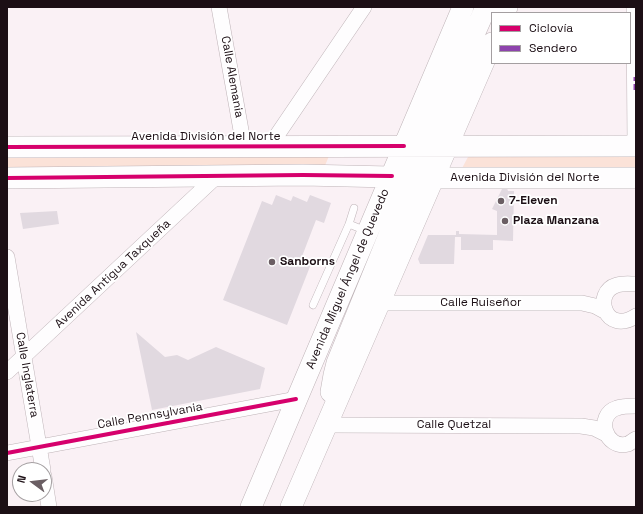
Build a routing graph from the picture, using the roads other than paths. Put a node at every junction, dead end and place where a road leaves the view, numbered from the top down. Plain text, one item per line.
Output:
1 (219, 7) edge
2 (364, 7) edge
3 (463, 7) edge
4 (486, 7) edge
5 (634, 7) edge
6 (635, 28) edge
7 (491, 45) edge
8 (635, 83) edge
9 (269, 146) junction
10 (404, 146) junction
11 (425, 146) junction
12 (635, 146) edge
13 (7, 147) edge
14 (244, 147) junction
15 (448, 147) junction
16 (218, 175) junction
17 (392, 176) junction
18 (413, 177) junction
19 (7, 178) edge
20 (434, 178) junction
21 (636, 178) edge
22 (354, 208) dead end
23 (349, 224) junction
24 (368, 232) junction
25 (7, 257) edge
26 (632, 286) edge
27 (610, 289) junction
28 (379, 303) junction
29 (582, 303) junction
30 (313, 306) dead end
31 (606, 312) junction
32 (633, 320) edge
33 (24, 358) junction
34 (7, 372) edge
35 (296, 399) junction
36 (632, 408) edge
37 (610, 412) junction
38 (327, 425) junction
39 (580, 426) junction
40 (606, 434) junction
41 (633, 442) edge
42 (39, 446) junction
43 (7, 453) edge
44 (42, 462) edge
45 (251, 507) edge
46 (291, 507) edge

1 - 14 street, Calle Alemania
2 - 9 street
3 - 10 main road, Avenida Miguel Ángel de Quevedo
4 - 11 main road
5 - 6 street
6 - 8 street
7 - 15 main road
8 - 12 street
9 - 10 main road, Avenida División del Norte
9 - 14 main road, Avenida División del Norte
10 - 11 main road, Avenida División del Norte
10 - 17 main road, Avenida Miguel Ángel de Quevedo
10 - 18 main road
11 - 15 main road, Avenida División del Norte
11 - 20 main road
12 - 15 main road, Avenida División del Norte
13 - 14 main road, Avenida División del Norte
15 - 20 main road
16 - 17 main road, Avenida División del Norte
16 - 19 main road, Avenida División del Norte
16 - 33 street, Avenida Antigua Taxqueña
17 - 18 main road, Avenida División del Norte
17 - 24 main road, Avenida Miguel Ángel de Quevedo
18 - 20 main road, Avenida División del Norte
18 - 38 main road
20 - 21 main road, Avenida División del Norte
20 - 28 main road
22 - 23 lane
23 - 24 lane
23 - 30 lane
24 - 35 main road, Avenida Miguel Ángel de Quevedo
25 - 33 street, Calle Inglaterra
26 - 27 street, Calle Ruiseñor
27 - 29 street, Calle Ruiseñor
27 - 31 street
28 - 29 street, Calle Ruiseñor
28 - 38 main road
29 - 31 street, Calle Ruiseñor
31 - 32 street, Calle Ruiseñor
33 - 34 street, Avenida Antigua Taxqueña
33 - 42 street, Calle Inglaterra
35 - 42 street, Calle Pennsylvania
35 - 45 main road, Avenida Miguel Ángel de Quevedo
36 - 37 street, Calle Quetzal
37 - 39 street, Calle Quetzal
37 - 40 street
38 - 39 street, Calle Quetzal
38 - 46 main road
39 - 40 street, Calle Quetzal
40 - 41 street, Calle Quetzal
42 - 43 street, Calle Pennsylvania
42 - 44 street, Calle Inglaterra

